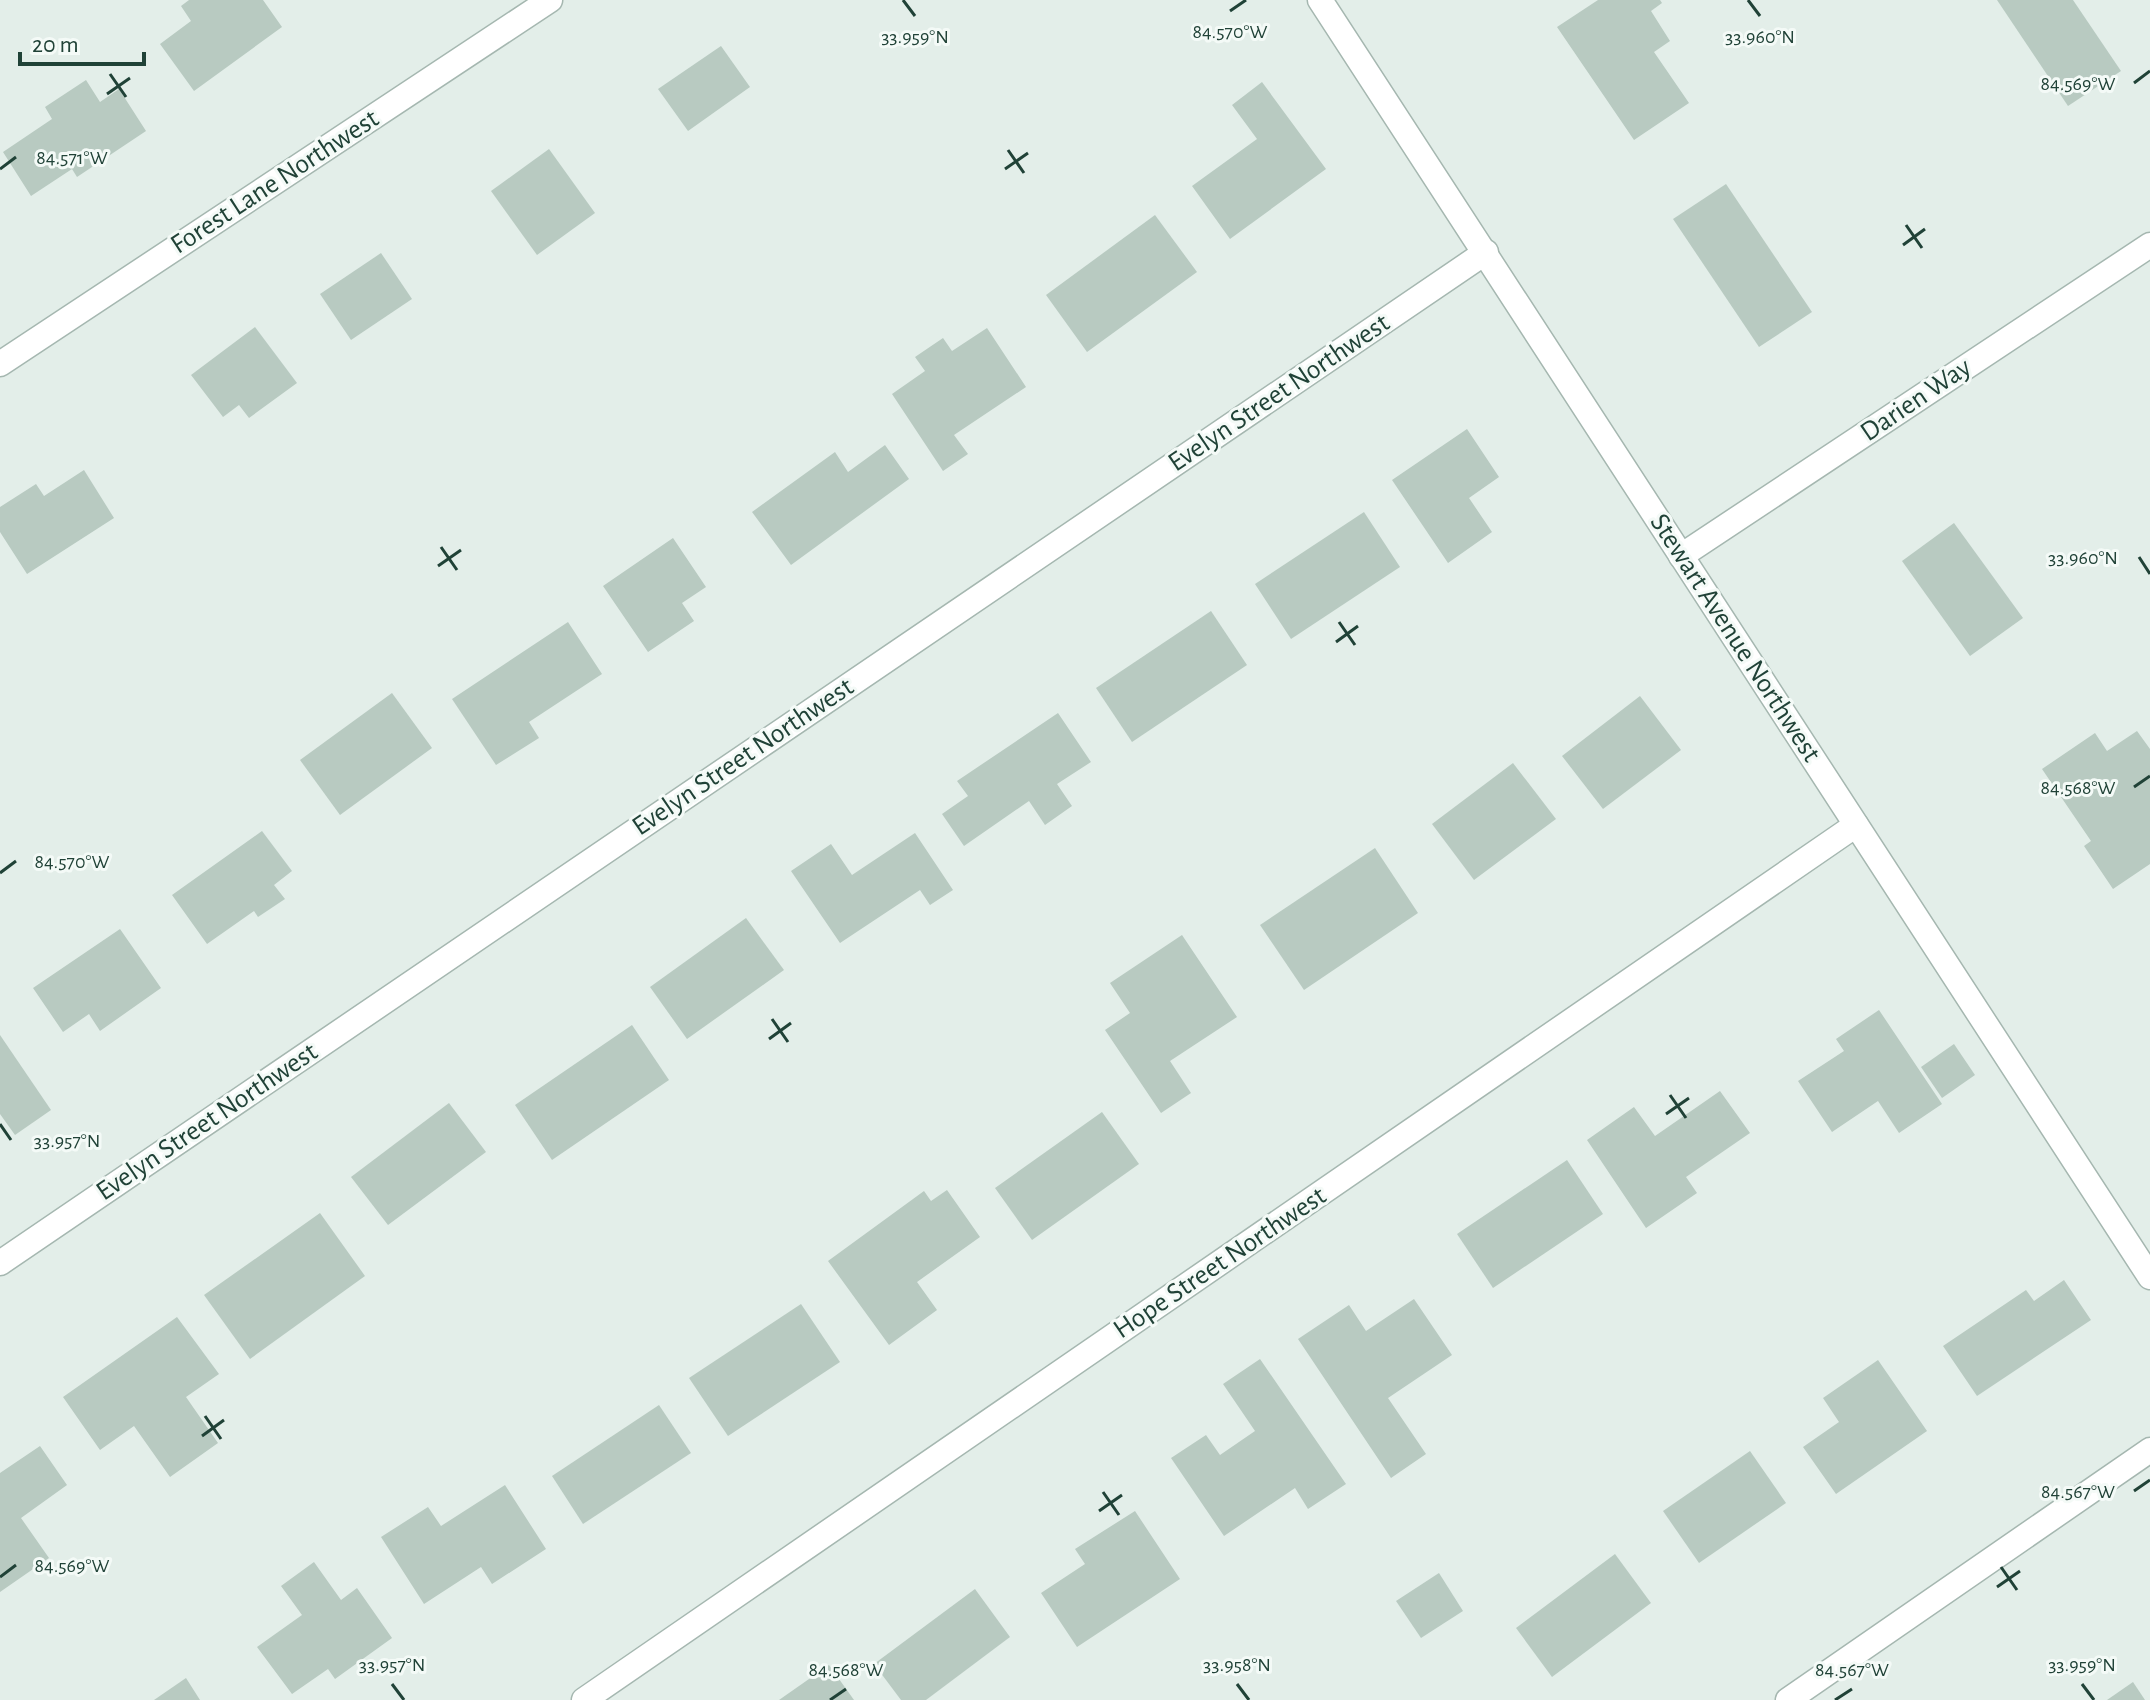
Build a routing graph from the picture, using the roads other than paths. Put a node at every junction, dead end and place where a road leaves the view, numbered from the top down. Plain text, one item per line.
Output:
1 (550, 0) edge
2 (1320, 0) edge
3 (2150, 245) edge
4 (1486, 252) junction
5 (0, 364) edge
6 (1681, 556) junction
7 (1856, 825) junction
8 (0, 1263) edge
9 (2150, 1277) edge
10 (2150, 1450) edge
11 (584, 1700) edge
12 (1788, 1700) edge

1 - 5 street, Forest Lane Northwest
2 - 4 street, Stewart Avenue Northwest
3 - 6 street, Darien Way
4 - 6 street, Stewart Avenue Northwest
4 - 8 street, Evelyn Street Northwest
6 - 7 street, Stewart Avenue Northwest
7 - 9 street, Stewart Avenue Northwest
7 - 11 street, Hope Street Northwest
10 - 12 street

